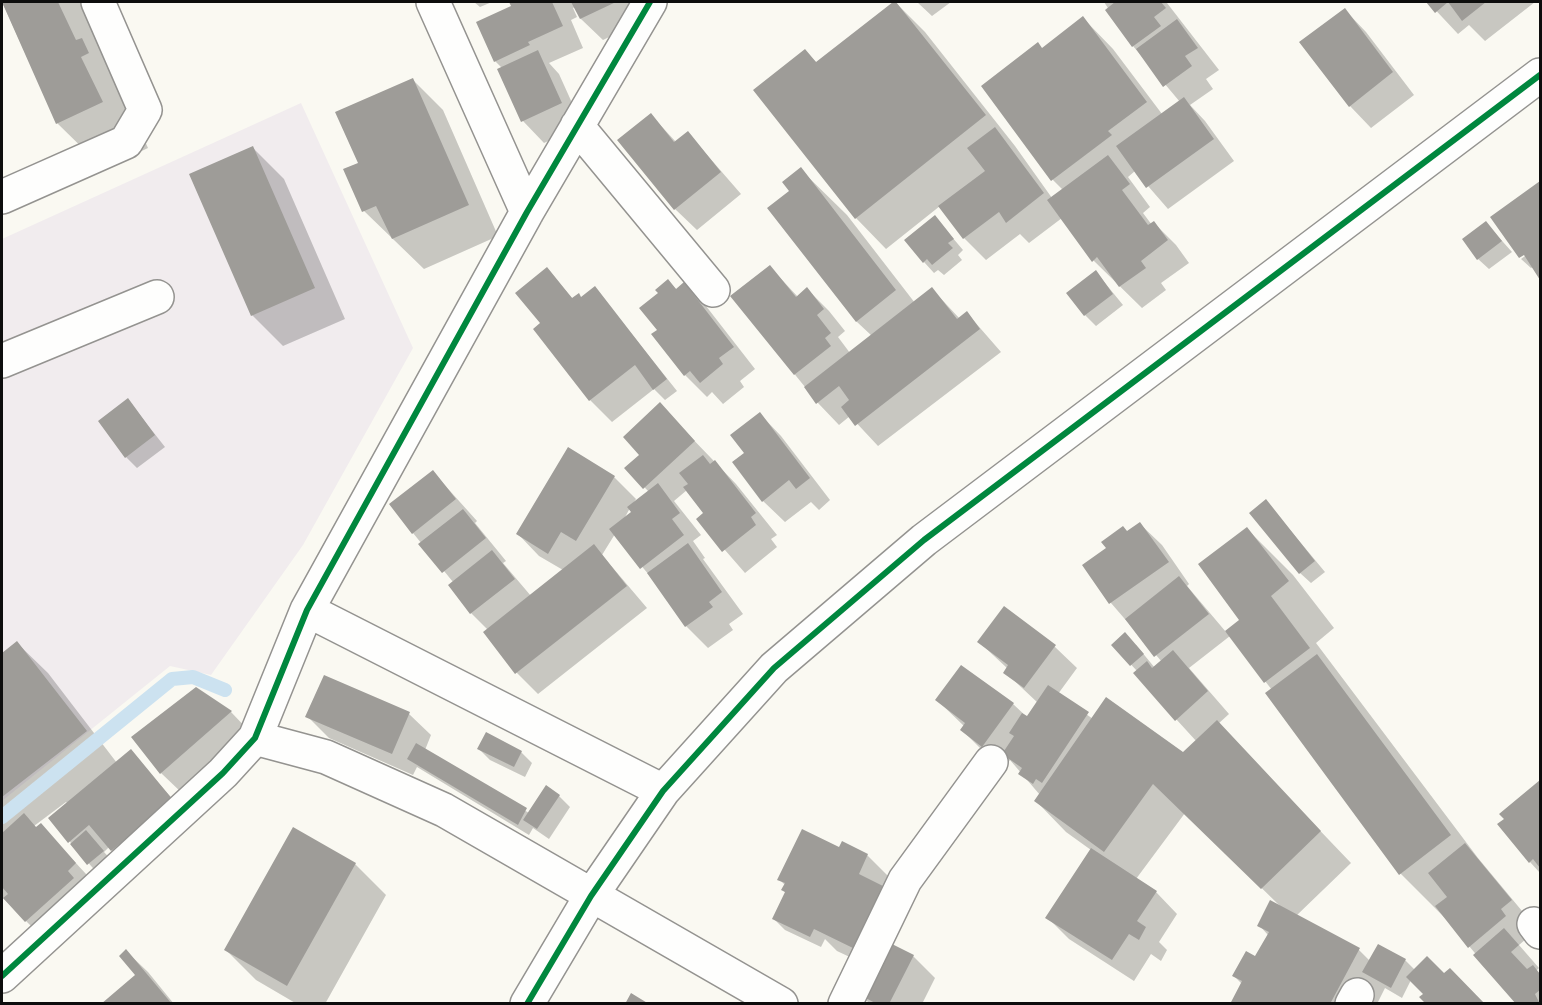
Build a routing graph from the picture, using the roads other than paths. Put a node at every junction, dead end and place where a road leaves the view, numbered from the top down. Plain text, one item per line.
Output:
1 (98, 2) edge
2 (433, 2) edge
3 (650, 2) edge
4 (1540, 75) edge
5 (577, 126) junction
6 (2, 197) edge
7 (527, 212) junction
8 (713, 290) dead end
9 (158, 297) dead end
10 (2, 361) edge
11 (307, 610) junction
12 (255, 738) junction
13 (991, 762) dead end
14 (663, 791) junction
15 (591, 896) junction
16 (2, 976) edge
17 (527, 1004) edge
18 (781, 1004) edge
19 (845, 1004) edge

1 - 6 street
2 - 7 street
3 - 5 street
4 - 14 street
5 - 7 street
5 - 8 street
7 - 11 street
9 - 10 street
11 - 12 street
11 - 14 street
12 - 15 street
12 - 16 street
13 - 19 street
14 - 15 street
15 - 17 street
15 - 18 street

